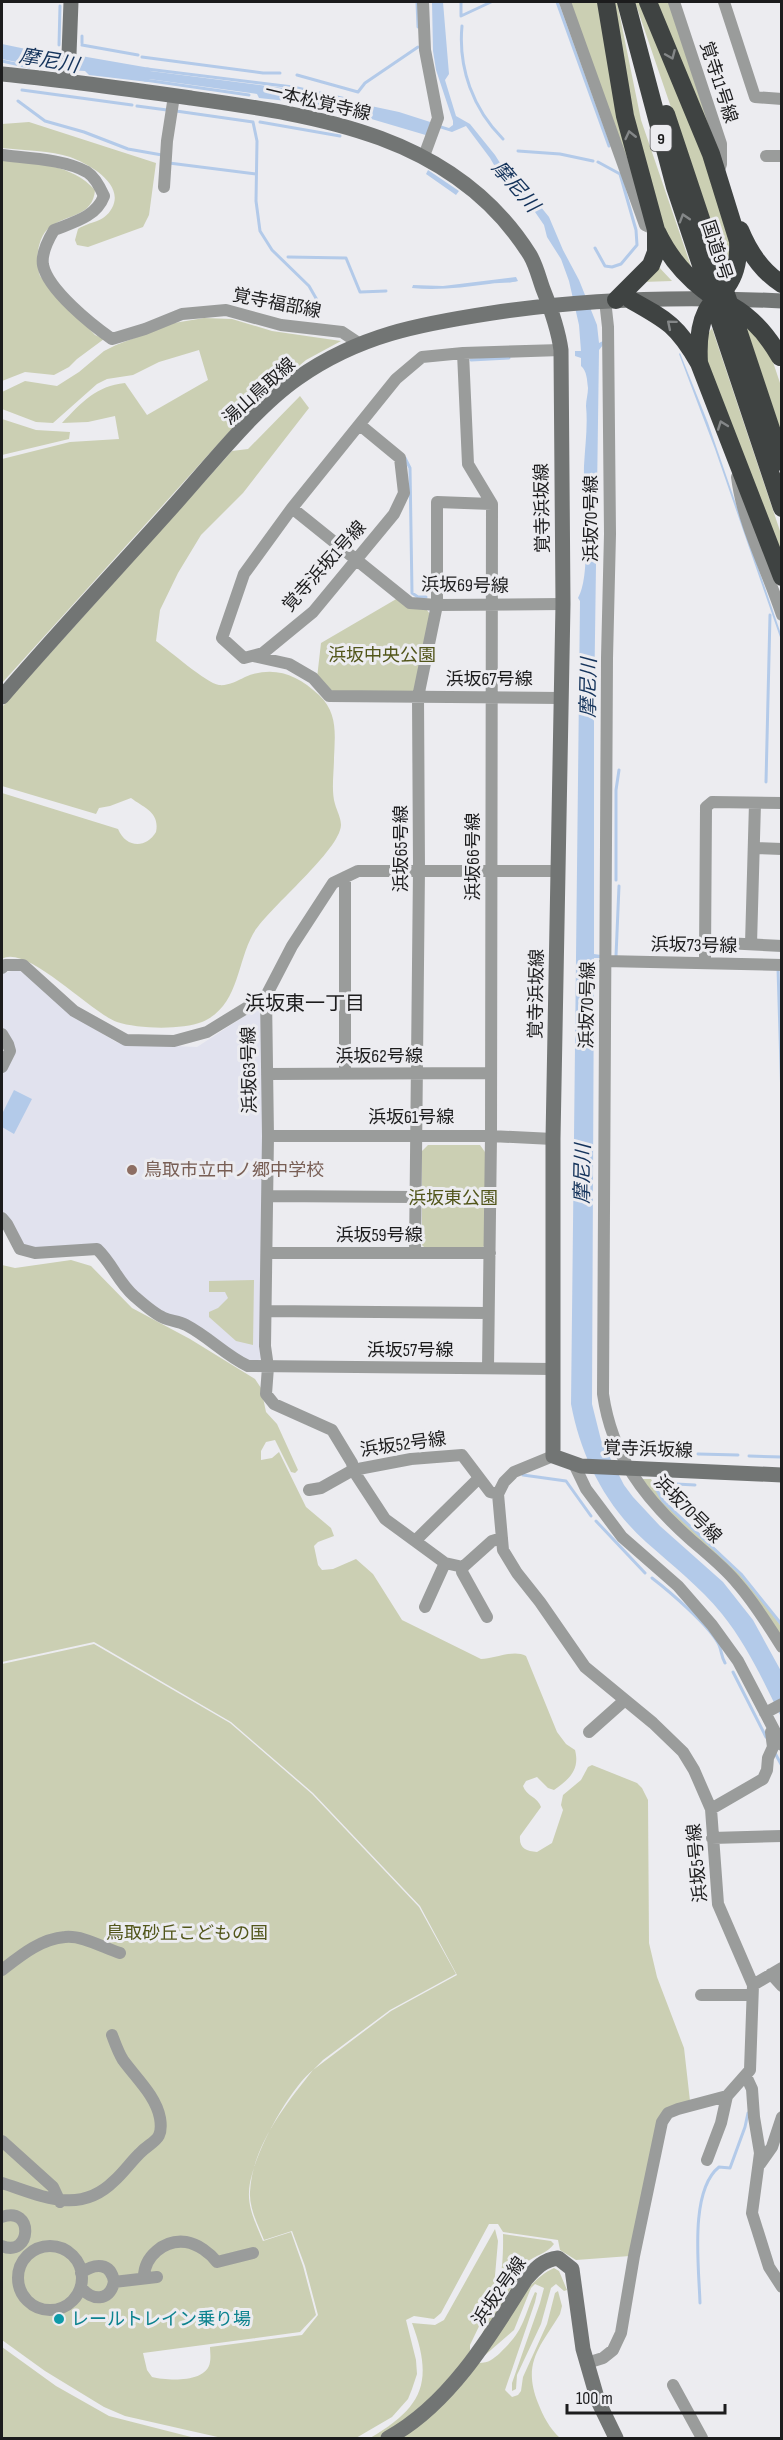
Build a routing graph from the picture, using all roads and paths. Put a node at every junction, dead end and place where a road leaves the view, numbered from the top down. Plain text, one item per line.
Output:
1 (71, 2) edge
2 (423, 2) edge
3 (565, 2) edge
4 (606, 2) edge
5 (627, 2) edge
6 (648, 2) edge
7 (674, 2) edge
8 (724, 2) edge
9 (2, 74) edge
10 (68, 77) junction
11 (174, 96) junction
12 (782, 99) edge
13 (426, 151) junction
14 (2, 155) edge
15 (766, 156) dead end
16 (782, 156) edge
17 (721, 182) junction
18 (164, 187) dead end
19 (656, 230) junction
20 (782, 284) edge
21 (717, 298) junction
22 (611, 300) junction
23 (782, 301) edge
24 (549, 304) junction
25 (733, 338) junction
26 (360, 344) junction
27 (561, 350) junction
28 (463, 352) junction
29 (781, 353) edge
30 (699, 363) junction
31 (360, 425) junction
32 (735, 461) junction
33 (782, 462) edge
34 (492, 504) junction
35 (292, 508) junction
36 (782, 508) edge
37 (356, 559) junction
38 (782, 577) edge
39 (492, 604) junction
40 (563, 604) junction
41 (437, 605) junction
42 (782, 615) edge
43 (252, 656) junction
44 (2, 697) edge
45 (418, 697) junction
46 (492, 697) junction
47 (560, 698) junction
48 (755, 803) junction
49 (782, 803) edge
50 (754, 848) junction
51 (782, 849) edge
52 (419, 869) junction
53 (491, 870) junction
54 (557, 871) junction
55 (345, 877) junction
56 (705, 942) junction
57 (751, 944) junction
58 (782, 946) edge
59 (705, 957) dead end
60 (605, 961) junction
61 (782, 965) edge
62 (2, 968) edge
63 (266, 996) junction
64 (2, 1034) edge
65 (2, 1067) edge
66 (345, 1073) junction
67 (491, 1073) junction
68 (267, 1074) junction
69 (417, 1074) junction
70 (417, 1135) junction
71 (268, 1136) junction
72 (491, 1136) junction
73 (554, 1139) junction
74 (268, 1196) junction
75 (416, 1197) junction
76 (2, 1218) edge
77 (267, 1253) junction
78 (415, 1253) junction
79 (490, 1253) junction
80 (266, 1311) junction
81 (488, 1313) junction
82 (268, 1367) junction
83 (488, 1368) junction
84 (552, 1369) junction
85 (553, 1456) junction
86 (578, 1465) junction
87 (624, 1467) junction
88 (353, 1470) junction
89 (782, 1475) edge
90 (478, 1479) junction
91 (309, 1490) dead end
92 (498, 1494) junction
93 (502, 1538) junction
94 (416, 1540) junction
95 (445, 1563) junction
96 (462, 1567) junction
97 (425, 1607) dead end
98 (487, 1617) dead end
99 (782, 1647) edge
100 (625, 1700) junction
101 (773, 1709) edge
102 (771, 1725) junction
103 (589, 1732) dead end
104 (782, 1745) edge
105 (711, 1809) junction
106 (782, 1836) edge
107 (712, 1838) junction
108 (120, 1953) dead end
109 (2, 1970) edge
110 (776, 1971) edge
111 (782, 1986) edge
112 (752, 1990) junction
113 (701, 1995) dead end
114 (112, 2035) dead end
115 (746, 2076) junction
116 (727, 2096) junction
117 (782, 2117) edge
118 (2, 2141) edge
119 (707, 2160) dead end
120 (760, 2164) junction
121 (2, 2183) edge
122 (60, 2202) junction
123 (2, 2217) edge
124 (2, 2246) edge
125 (25, 2248) junction
126 (253, 2253) dead end
127 (81, 2273) junction
128 (144, 2277) junction
129 (157, 2277) dead end
130 (114, 2282) junction
131 (81, 2287) junction
132 (782, 2287) edge
133 (587, 2363) junction
134 (673, 2385) dead end
135 (388, 2439) edge
136 (616, 2439) edge
137 (702, 2439) edge

1 - 10 street
2 - 13 street
3 - 19 street
19 -> 4 highway
5 - 25 highway, 国道9号 / 9
6 -> 17 highway
7 - 17 street, 覚寺11号線
8 - 12 street
9 - 10 street, 一本松覚寺線
10 - 11 street, 一本松覚寺線
11 - 13 street, 一本松覚寺線
11 - 18 street
13 - 24 street, 一本松覚寺線
14 - 26 street, 覚寺福部線
15 - 16 street
17 - 20 highway
17 - 21 highway
19 - 21 highway
19 - 22 highway
21 - 22 street, 湯山鳥取線
21 - 23 street, 湯山鳥取線
21 - 29 highway
21 - 30 highway
22 - 24 street, 湯山鳥取線
30 -> 22 highway
22 - 60 street, 浜坂70号線
24 - 26 street, 湯山鳥取線
24 - 27 street, 覚寺浜坂線
25 - 33 highway, 国道9号 / 9
25 - 36 highway, 国道9号 / 9
26 - 44 street, 湯山鳥取線
27 - 28 street
27 - 40 street, 覚寺浜坂線
28 - 31 street
28 - 34 street
32 -> 30 highway
31 - 35 street
31 - 37 street, 覚寺浜坂1号線
32 - 38 highway
32 - 42 street
34 - 39 street, 浜坂66号線
34 - 41 street, 浜坂65号線
35 - 37 street, 浜坂69号線
35 - 43 street
37 - 41 street, 浜坂69号線
37 - 43 street, 覚寺浜坂1号線
39 - 40 street, 浜坂69号線
39 - 41 street, 浜坂69号線
39 - 46 street, 浜坂66号線
40 - 47 street, 覚寺浜坂線
41 - 45 street, 浜坂65号線
43 - 45 street, 浜坂67号線
45 - 46 street, 浜坂67号線
45 - 52 street, 浜坂65号線
46 - 47 street, 浜坂67号線
46 - 53 street, 浜坂66号線
47 - 54 street, 覚寺浜坂線
48 - 49 street
48 - 50 street
48 - 56 street
50 - 51 street
50 - 57 street
52 - 53 street
52 - 55 street
52 - 69 street, 浜坂65号線
53 - 54 street
53 - 67 street, 浜坂66号線
54 - 73 street, 覚寺浜坂線
55 - 63 street, 浜坂63号線
55 - 66 street
56 - 57 street
56 - 59 street
57 - 58 street
60 - 61 street, 浜坂73号線
60 - 87 street, 浜坂70号線
62 - 63 street
63 - 68 street, 浜坂63号線
64 - 65 street
66 - 68 street, 浜坂62号線
66 - 69 street, 浜坂62号線
67 - 69 street, 浜坂62号線
67 - 72 street, 浜坂66号線
68 - 71 street, 浜坂63号線
69 - 70 street, 浜坂65号線
70 - 71 street, 浜坂61号線
70 - 72 street, 浜坂61号線
70 - 75 street, 浜坂65号線
71 - 74 street, 浜坂63号線
72 - 73 street, 浜坂61号線
72 - 79 street, 浜坂66号線
73 - 84 street, 覚寺浜坂線
74 - 75 street
74 - 77 street, 浜坂63号線
75 - 78 street, 浜坂65号線
76 - 82 street, 浜坂57号線
77 - 78 street, 浜坂59号線
77 - 80 street, 浜坂63号線
78 - 79 street, 浜坂59号線
79 - 81 street, 浜坂66号線
80 - 81 street
80 - 82 street, 浜坂63号線
81 - 83 street, 浜坂66号線
82 - 83 street, 浜坂57号線
82 - 88 street, 浜坂63号線
83 - 84 street, 浜坂57号線
84 - 85 street, 覚寺浜坂線
85 - 86 street, 覚寺浜坂線
85 - 92 street
86 - 87 street, 覚寺浜坂線
86 - 101 street
87 - 89 street, 覚寺浜坂線
87 - 99 street, 浜坂70号線
88 - 90 street, 浜坂52号線
88 - 91 street
88 - 94 street, 浜坂52号線
90 - 92 street, 浜坂52号線
90 - 94 street
92 - 93 street, 浜坂5号線
93 - 96 street
93 - 100 street, 浜坂5号線
94 - 95 street, 浜坂52号線
95 - 96 street, 浜坂52号線
95 - 97 street
96 - 98 street
100 - 103 street
100 - 105 street, 浜坂5号線
101 - 102 street
102 - 104 street
102 - 105 street
105 - 107 street, 浜坂5号線
106 - 107 street
107 - 112 street, 浜坂5号線
108 - 109 street
110 - 111 street
110 - 112 street
112 - 113 street
112 - 115 street, 浜坂5号線
114 - 122 street
115 - 116 street
115 - 120 street
116 - 119 street
116 - 133 street
117 - 120 street
118 - 122 street
120 - 132 street
121 - 122 street
123 - 125 street
124 - 125 street
125 - 127 street
125 - 131 street
126 - 128 street
127 - 130 street
127 - 131 street
128 - 129 street
128 - 130 street
130 - 131 street
133 - 135 street, 浜坂2号線
133 - 136 street, 浜坂2号線
134 - 137 street

